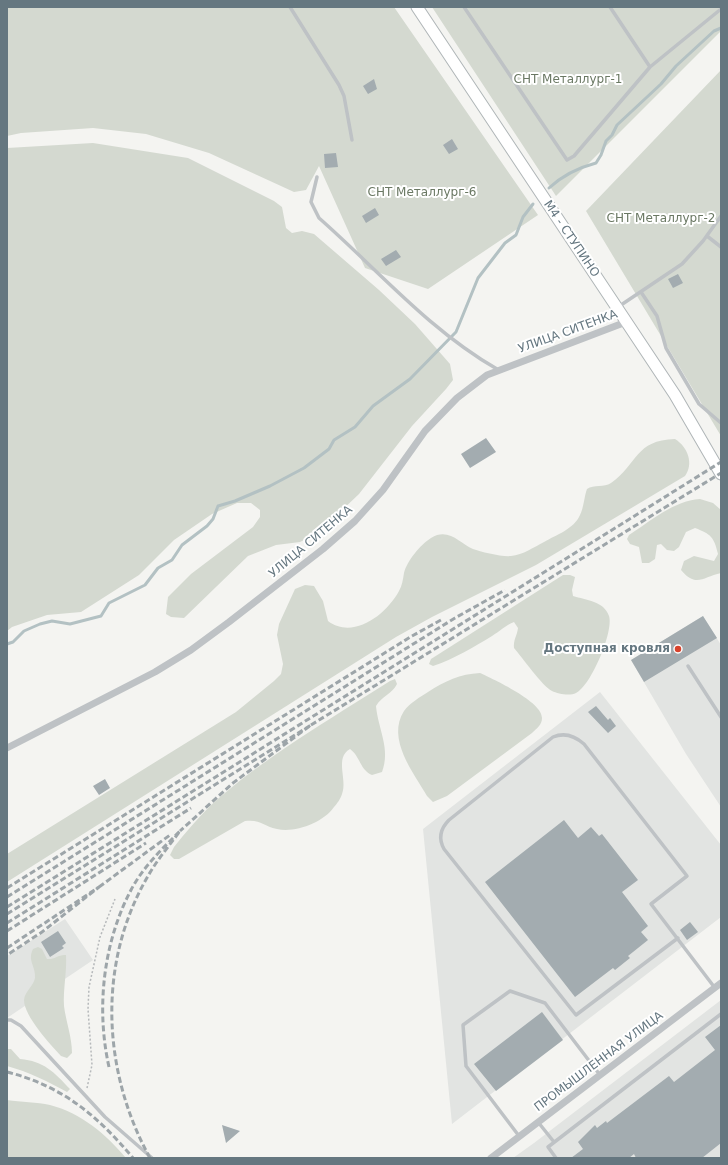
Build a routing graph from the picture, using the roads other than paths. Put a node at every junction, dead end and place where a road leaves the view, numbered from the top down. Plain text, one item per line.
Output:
1 (290, 7) edge
2 (417, 7) edge
3 (464, 7) edge
4 (610, 7) edge
5 (721, 9) edge
6 (650, 67) junction
7 (352, 140) dead end
8 (317, 177) dead end
9 (721, 216) edge
10 (707, 236) junction
11 (721, 247) edge
12 (641, 292) junction
13 (617, 308) junction
14 (626, 322) junction
15 (497, 369) junction
16 (721, 423) edge
17 (721, 474) edge
18 (688, 666) dead end
19 (721, 717) edge
20 (7, 748) edge
21 (678, 938) junction
22 (718, 985) edge
23 (721, 1014) edge
24 (7, 1020) edge
25 (600, 1075) junction
26 (538, 1122) junction
27 (519, 1136) junction
28 (554, 1142) junction
29 (152, 1158) edge
30 (491, 1158) edge
31 (556, 1158) edge

1 - 7 lane
2 - 13 main road, М4 - СТУПИНО
3 - 6 lane
4 - 6 lane
5 - 6 lane
8 - 15 lane
9 - 10 lane
10 - 11 lane
10 - 12 lane
12 - 13 lane
12 - 16 lane
13 - 14 main road, М4 - СТУПИНО
14 - 15 street, УЛИЦА СИТЕНКА
14 - 17 main road, М4 - СТУПИНО
15 - 20 street, УЛИЦА СИТЕНКА
18 - 19 lane
21 - 21 lane
21 - 22 lane
22 - 25 street, ПРОМЫШЛЕННАЯ УЛИЦА
23 - 28 lane
24 - 29 lane
25 - 26 street, ПРОМЫШЛЕННАЯ УЛИЦА
25 - 27 lane
26 - 27 street, ПРОМЫШЛЕННАЯ УЛИЦА
26 - 28 lane
27 - 30 street, ПРОМЫШЛЕННАЯ УЛИЦА
28 - 31 lane

